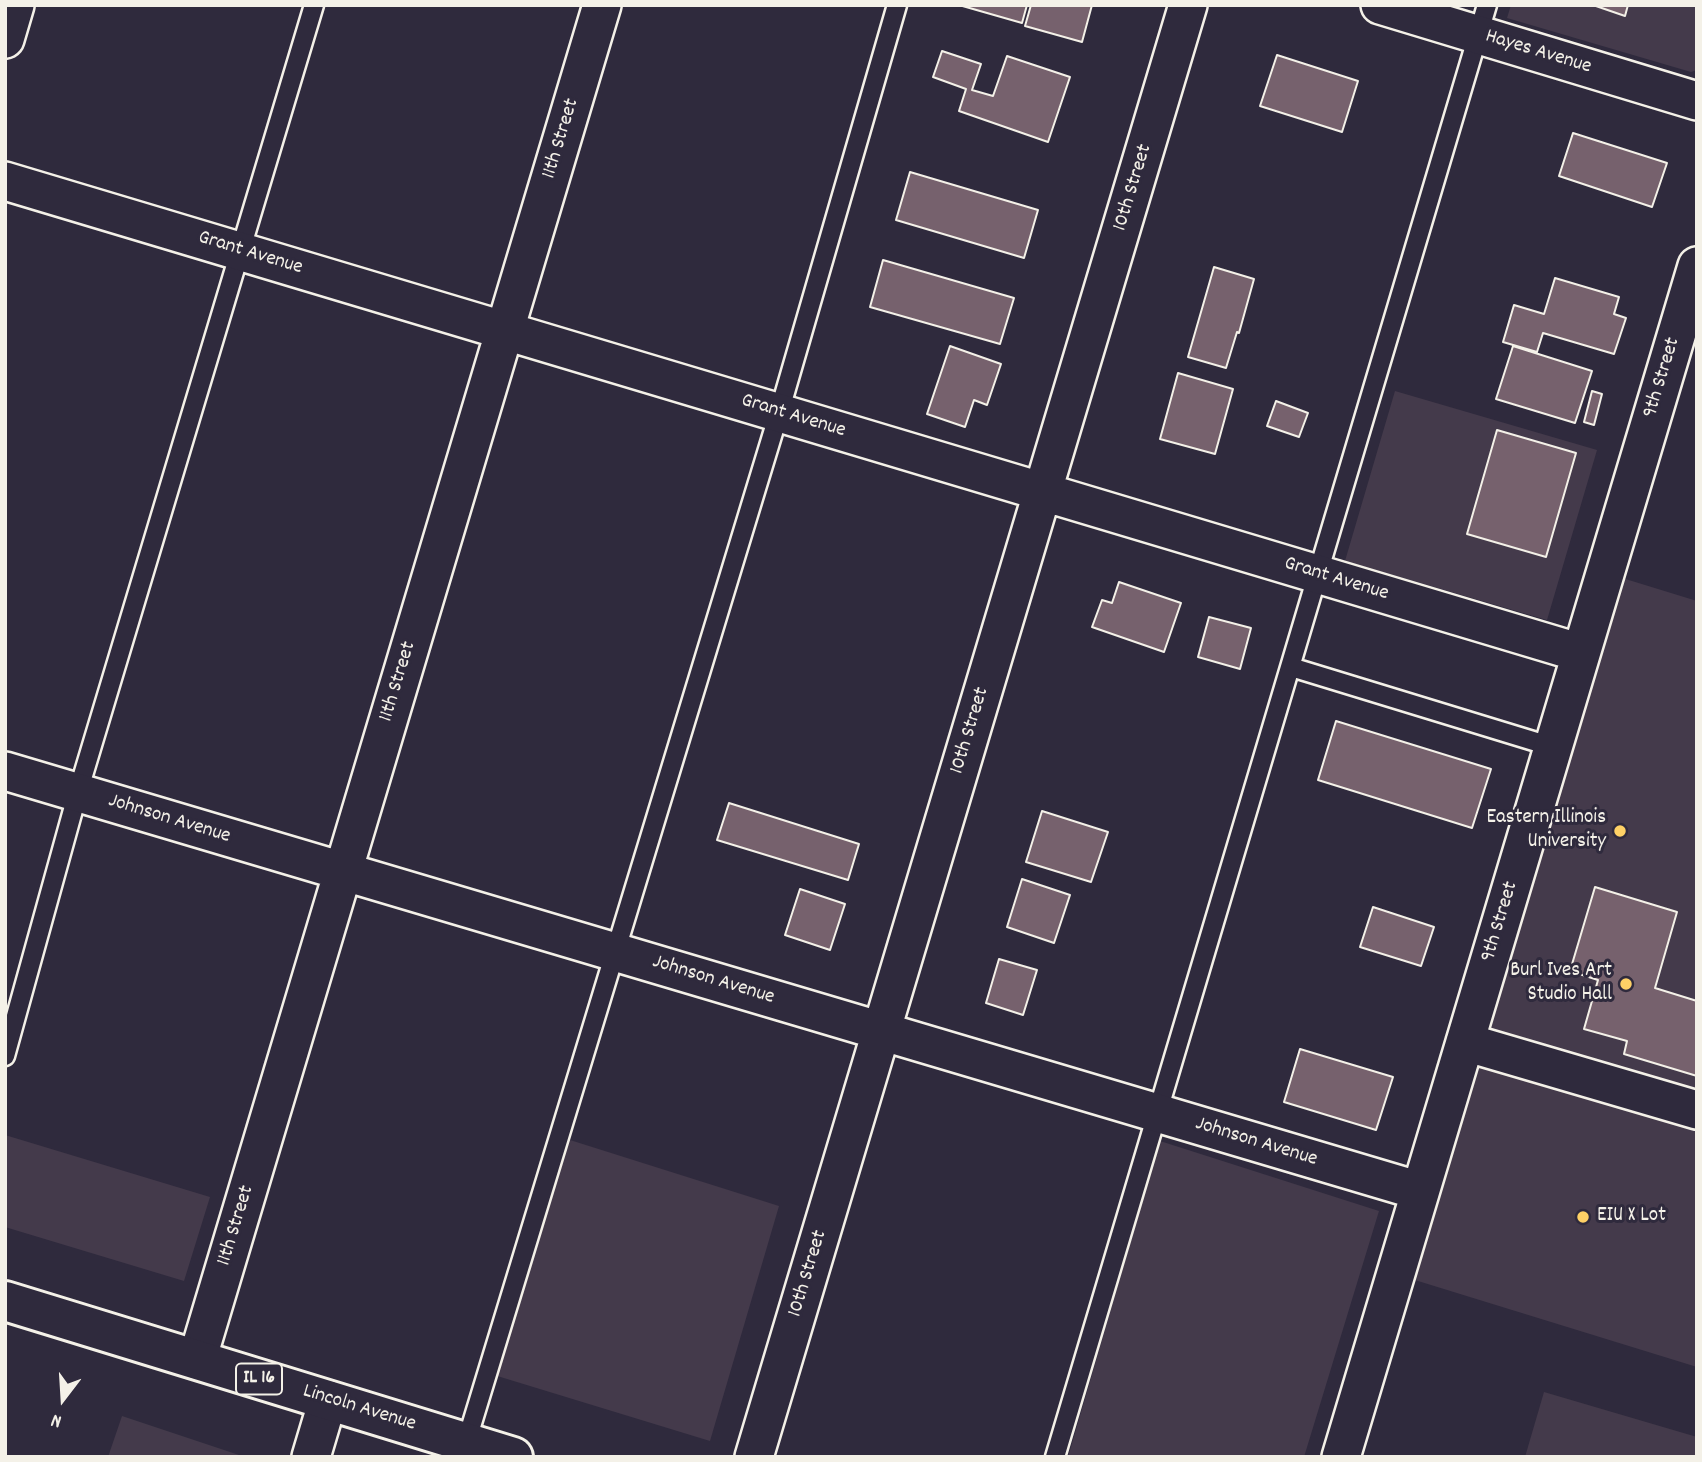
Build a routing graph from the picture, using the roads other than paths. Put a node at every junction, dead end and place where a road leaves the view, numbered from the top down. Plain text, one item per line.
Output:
1 (15, 5) edge
2 (314, 5) edge
3 (602, 5) edge
4 (897, 5) edge
5 (1188, 5) edge
6 (1380, 5) edge
7 (1483, 20) edge
8 (5, 39) edge
9 (1697, 101) edge
10 (5, 181) edge
11 (240, 251) junction
12 (1697, 266) edge
13 (505, 331) junction
14 (1685, 346) edge
15 (779, 413) junction
16 (1043, 492) junction
17 (1319, 574) junction
18 (1581, 653) junction
19 (1291, 667) junction
20 (1553, 747) junction
21 (5, 771) edge
22 (78, 792) junction
23 (343, 872) junction
24 (614, 952) junction
25 (881, 1031) junction
26 (1465, 1042) junction
27 (5, 1056) edge
28 (1697, 1111) edge
29 (1158, 1114) junction
30 (1420, 1191) junction
31 (5, 1300) edge
32 (197, 1360) junction
33 (328, 1400) junction
34 (490, 1452) edge
35 (311, 1457) edge
36 (754, 1457) edge
37 (1055, 1457) edge
38 (1341, 1457) edge

1 - 8 street
2 - 11 lane
3 - 13 street, 11th Street
4 - 15 lane
5 - 16 street, 10th Street
6 - 7 street, Hayes Avenue
7 - 9 street, Hayes Avenue
7 - 17 lane
10 - 11 street, Grant Avenue
11 - 13 street, Grant Avenue
11 - 22 lane
12 - 14 street, 9th Street
13 - 15 street, Grant Avenue
13 - 23 street, 11th Street
14 - 18 street, 9th Street
15 - 16 street, Grant Avenue
15 - 24 lane
16 - 17 street, Grant Avenue
16 - 25 street, 10th Street
17 - 18 street, Grant Avenue
17 - 19 lane
18 - 20 street, 9th Street
19 - 20 lane
19 - 29 lane
20 - 26 street, 9th Street
21 - 22 street, Johnson Avenue
22 - 23 street, Johnson Avenue
22 - 27 lane
23 - 24 street, Johnson Avenue
23 - 32 street, 11th Street
24 - 25 street, Johnson Avenue
24 - 34 lane
25 - 29 street, Johnson Avenue
25 - 36 street, 10th Street
26 - 28 street
26 - 30 street, 9th Street
29 - 30 street, Johnson Avenue
29 - 37 lane
30 - 38 street, 9th Street
31 - 32 main road, Lincoln Avenue / IL 16
32 - 33 main road, Lincoln Avenue / IL 16
33 - 34 main road, Lincoln Avenue / IL 16
33 - 35 street

